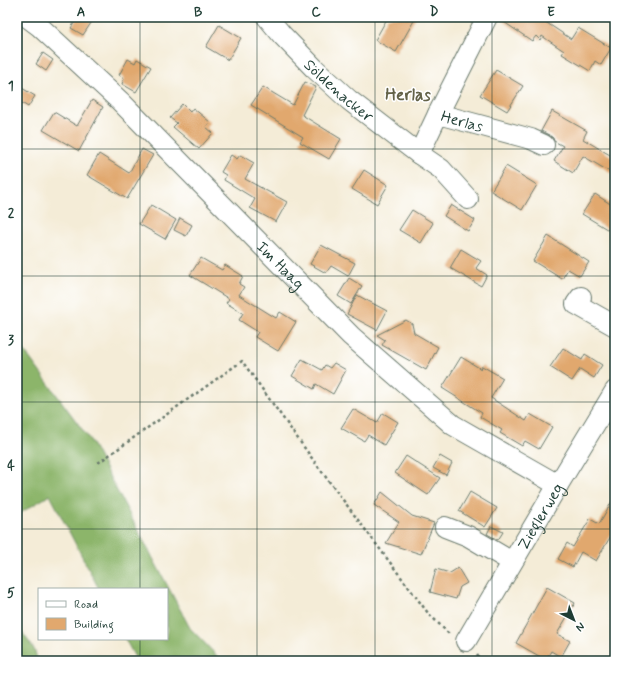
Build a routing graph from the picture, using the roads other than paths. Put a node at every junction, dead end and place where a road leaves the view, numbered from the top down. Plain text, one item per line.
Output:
1 (27, 17) edge
2 (267, 17) edge
3 (487, 17) edge
4 (438, 114) junction
5 (544, 144) dead end
6 (419, 154) junction
7 (468, 199) dead end
8 (580, 297) dead end
9 (615, 326) edge
10 (615, 391) edge
11 (558, 485) junction
12 (444, 527) dead end
13 (512, 562) junction
14 (466, 642) road end

1 - 11 street, Im Haag
2 - 6 street, Söldenacker
3 - 4 street, Herlas
4 - 5 street, Herlas
4 - 6 street
6 - 7 street, Söldenacker
8 - 9 street
10 - 11 street, Zieglerweg
11 - 13 street, Zieglerweg
12 - 13 street
13 - 14 street, Zieglerweg

